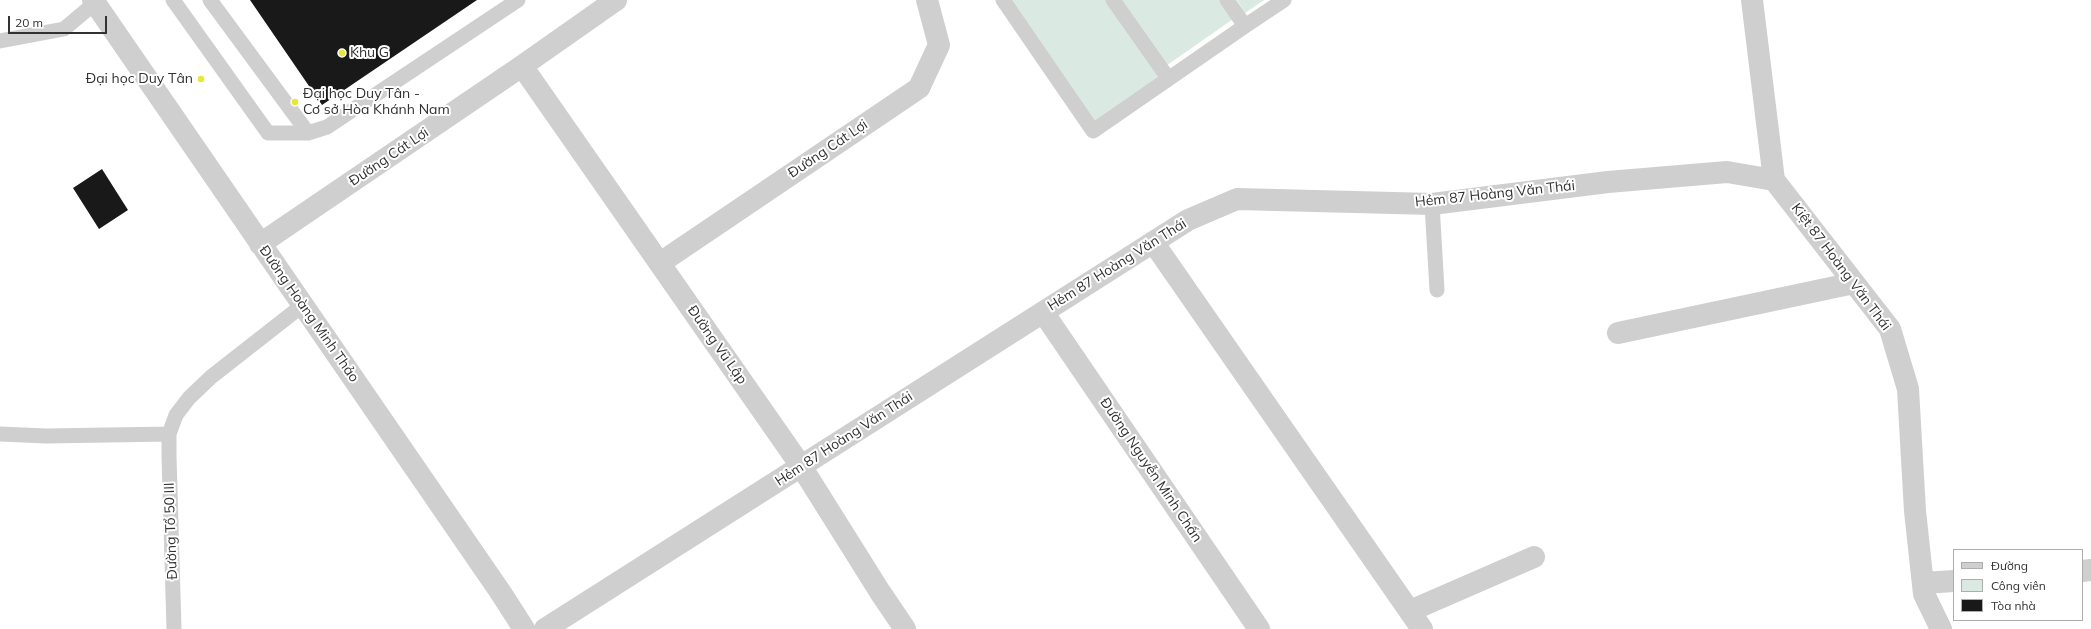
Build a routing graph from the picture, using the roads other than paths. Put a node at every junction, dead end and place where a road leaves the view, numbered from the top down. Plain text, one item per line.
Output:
1 (173, 0) edge
2 (210, 0) edge
3 (518, 0) edge
4 (616, 0) edge
5 (927, 0) edge
6 (1003, 0) edge
7 (1113, 0) edge
8 (1228, 0) edge
9 (1284, 0) edge
10 (1752, 0) edge
11 (94, 2) edge
12 (1245, 26) junction
13 (0, 41) edge
14 (522, 66) junction
15 (1168, 78) junction
16 (308, 133) junction
17 (1774, 180) junction
18 (1432, 204) junction
19 (1153, 242) junction
20 (260, 244) junction
21 (660, 263) junction
22 (1854, 283) junction
23 (1437, 290) dead end
24 (303, 305) junction
25 (1043, 312) junction
26 (1618, 333) dead end
27 (0, 434) edge
28 (169, 434) junction
29 (801, 466) junction
30 (1534, 557) dead end
31 (1953, 581) edge
32 (1923, 583) junction
33 (1410, 611) junction
34 (174, 629) edge
35 (524, 629) edge
36 (545, 629) edge
37 (905, 629) edge
38 (1259, 629) edge
39 (1422, 629) edge
40 (1941, 629) edge

1 - 16 lane
2 - 16 lane
3 - 16 lane
4 - 14 street, Đường Cát Lợi
5 - 21 street, Đường Cát Lợi
6 - 15 lane
7 - 15 lane
8 - 12 lane
9 - 12 lane
10 - 17 street
11 - 13 lane
11 - 20 street, Đường Hoàng Minh Thảo
12 - 15 lane
14 - 20 street, Đường Cát Lợi
14 - 21 street, Đường Vũ Lập
17 - 18 street, Hẻm 87 Hoàng Văn Thái
17 - 22 street, Kiệt 87 Hoàng Văn Thái
18 - 19 street, Hẻm 87 Hoàng Văn Thái
18 - 23 lane
19 - 25 street, Hẻm 87 Hoàng Văn Thái
19 - 33 street
20 - 24 street, Đường Hoàng Minh Thảo
21 - 29 street, Đường Vũ Lập
22 - 26 street
22 - 32 street, Kiệt 87 Hoàng Văn Thái
24 - 28 lane, Đường Tổ 50 III
24 - 35 street, Đường Hoàng Minh Thảo
25 - 29 street, Hẻm 87 Hoàng Văn Thái
25 - 38 street, Đường Nguyễn Minh Chấn
27 - 28 lane
28 - 34 lane, Đường Tổ 50 III
29 - 36 street, Hẻm 87 Hoàng Văn Thái
29 - 37 street, Đường Vũ Lập
30 - 33 street
31 - 32 street
32 - 40 street, Kiệt 87 Hoàng Văn Thái
33 - 39 street

